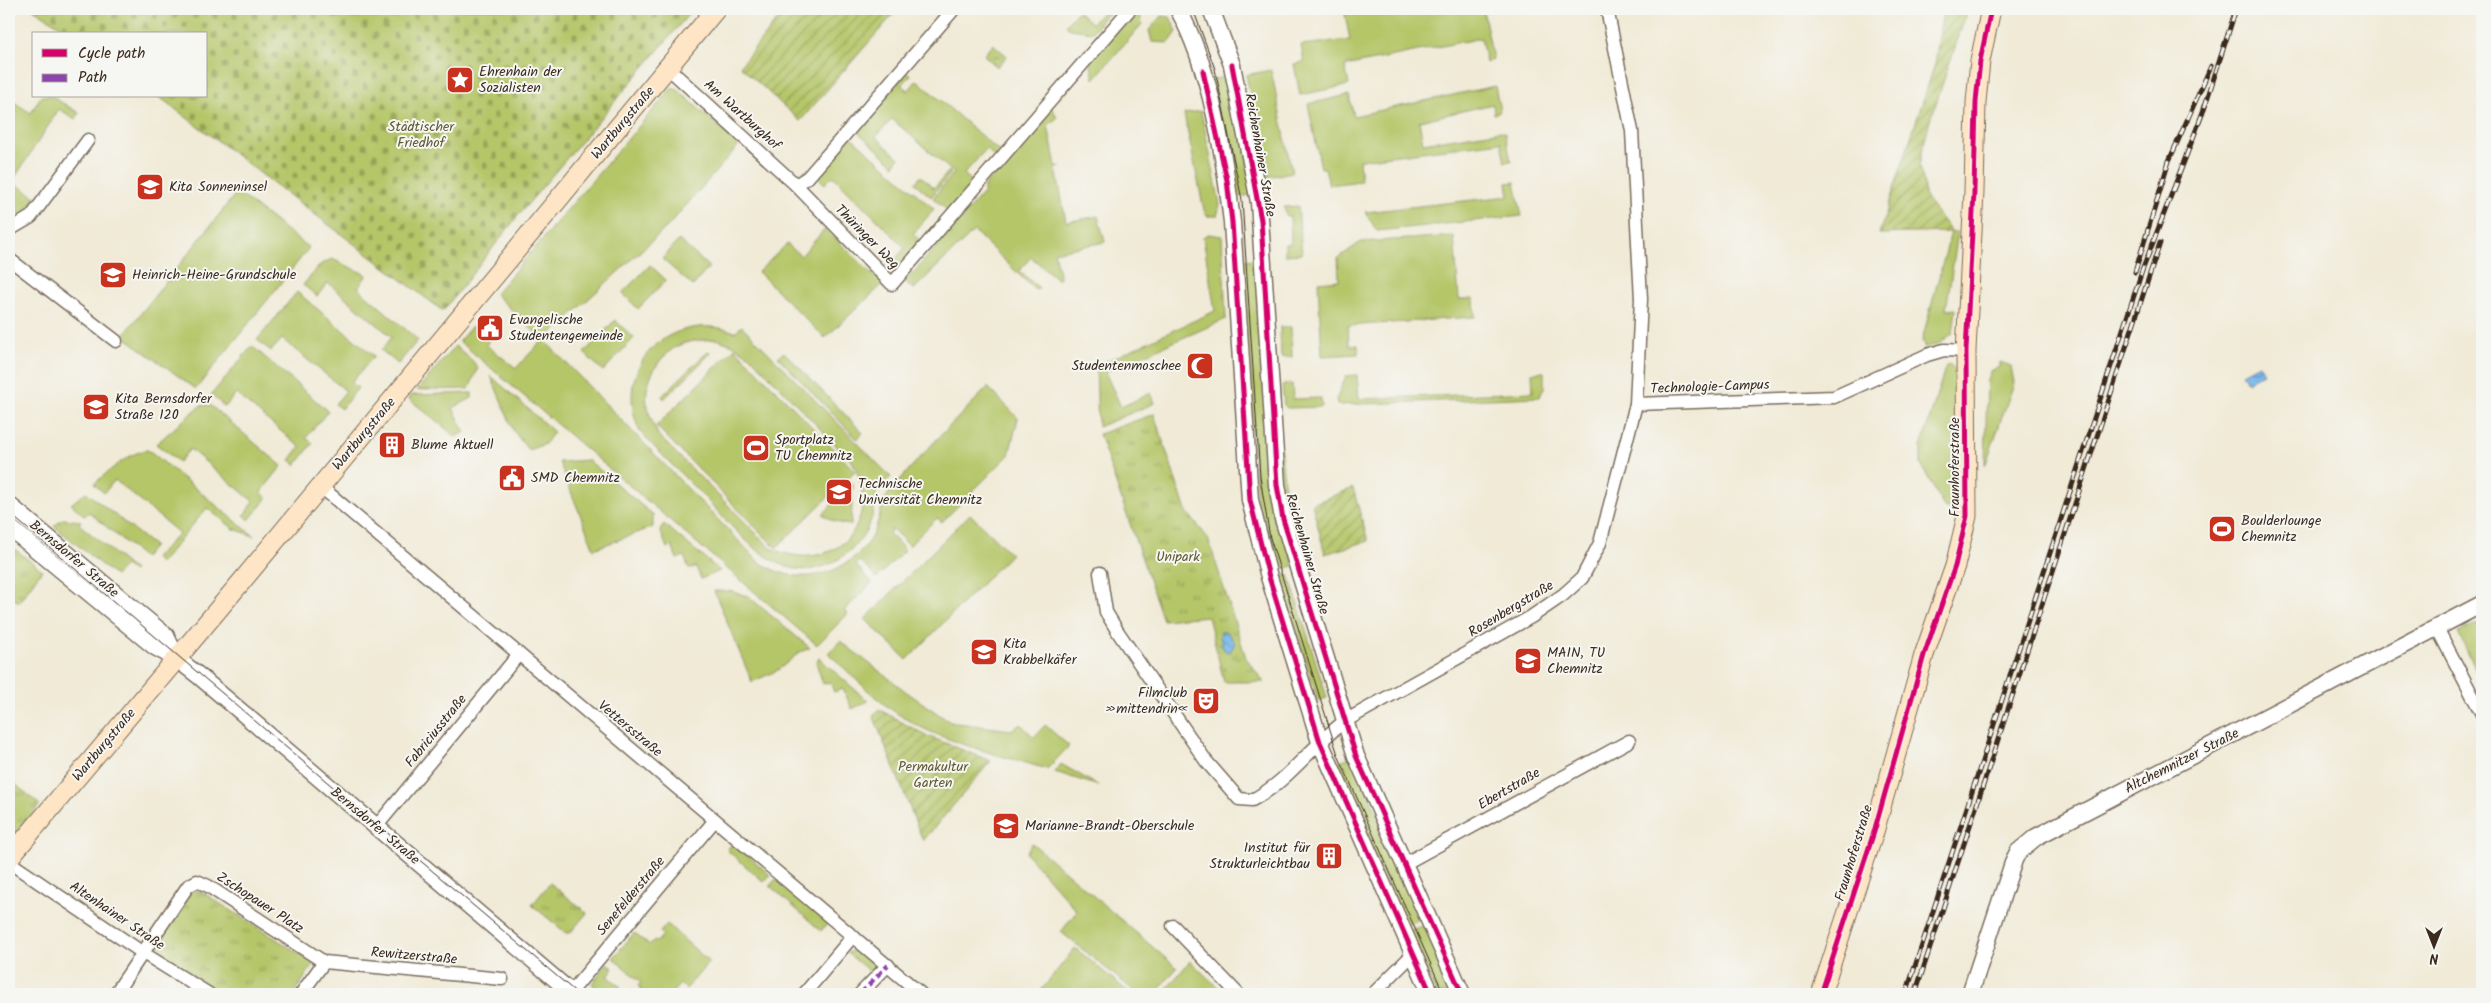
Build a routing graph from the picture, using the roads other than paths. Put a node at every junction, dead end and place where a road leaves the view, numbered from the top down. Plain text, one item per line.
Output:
1 (716, 9) edge
2 (954, 9) edge
3 (1130, 9) edge
4 (1178, 9) edge
5 (1212, 9) edge
6 (1606, 9) edge
7 (1991, 9) edge
8 (668, 68) junction
9 (88, 140) dead end
10 (796, 185) junction
11 (9, 230) edge
12 (9, 259) edge
13 (116, 341) dead end
14 (1966, 351) junction
15 (1636, 404) junction
16 (320, 486) junction
17 (9, 505) edge
18 (9, 527) edge
19 (1100, 572) dead end
20 (2482, 604) edge
21 (2437, 628) junction
22 (519, 654) junction
23 (177, 658) junction
24 (2482, 714) edge
25 (1345, 721) junction
26 (1629, 741) dead end
27 (1320, 742) junction
28 (715, 820) junction
29 (376, 827) junction
30 (9, 860) edge
31 (1404, 864) junction
32 (1173, 926) dead end
33 (853, 936) junction
34 (143, 953) junction
35 (1413, 954) junction
36 (324, 962) junction
37 (888, 965) junction
38 (502, 979) dead end
39 (572, 993) edge
40 (115, 994) edge
41 (209, 994) edge
42 (301, 994) edge
43 (804, 994) edge
44 (860, 994) edge
45 (921, 994) edge
46 (1238, 994) edge
47 (1373, 994) edge
48 (1431, 994) edge
49 (1462, 994) edge
50 (1820, 994) edge
51 (1970, 994) edge

1 - 8 main road, Wartburgstraße
2 - 10 street
3 - 10 street, Thüringer Weg
4 - 27 street
5 - 25 street, Reichenhainer Straße
6 - 15 street, Technologie-Campus
7 - 14 main road, Fraunhoferstraße
8 - 10 street, Am Wartburghof
8 - 16 main road, Wartburgstraße
9 - 11 street
12 - 13 street
14 - 15 street, Technologie-Campus
14 - 50 main road, Fraunhoferstraße
15 - 25 street, Rosenbergstraße
16 - 22 street, Vettersstraße
16 - 23 main road, Wartburgstraße
17 - 23 street, Bernsdorfer Straße
18 - 23 street, Bernsdorfer Straße
19 - 27 street
20 - 21 street, Altchemnitzer Straße
21 - 24 street
21 - 51 street, Altchemnitzer Straße
22 - 28 street, Vettersstraße
22 - 29 street, Fabriciusstraße
23 - 29 street, Bernsdorfer Straße
23 - 30 main road, Wartburgstraße
25 - 27 street, Rosenbergstraße
25 - 31 street, Reichenhainer Straße
26 - 31 street, Ebertstraße
27 - 35 street
28 - 33 street, Vettersstraße
28 - 39 street, Senefelderstraße
29 - 39 street, Bernsdorfer Straße
30 - 34 street, Altenhainer Straße
31 - 49 street, Reichenhainer Straße
32 - 46 street
33 - 37 street, Vettersstraße
33 - 43 street
34 - 36 street, Zschopauer Platz
34 - 40 street
34 - 41 street, Altenhainer Straße
35 - 47 street
35 - 48 street
36 - 38 street, Rewitzerstraße
36 - 42 street
37 - 44 street
37 - 45 street, Vettersstraße

